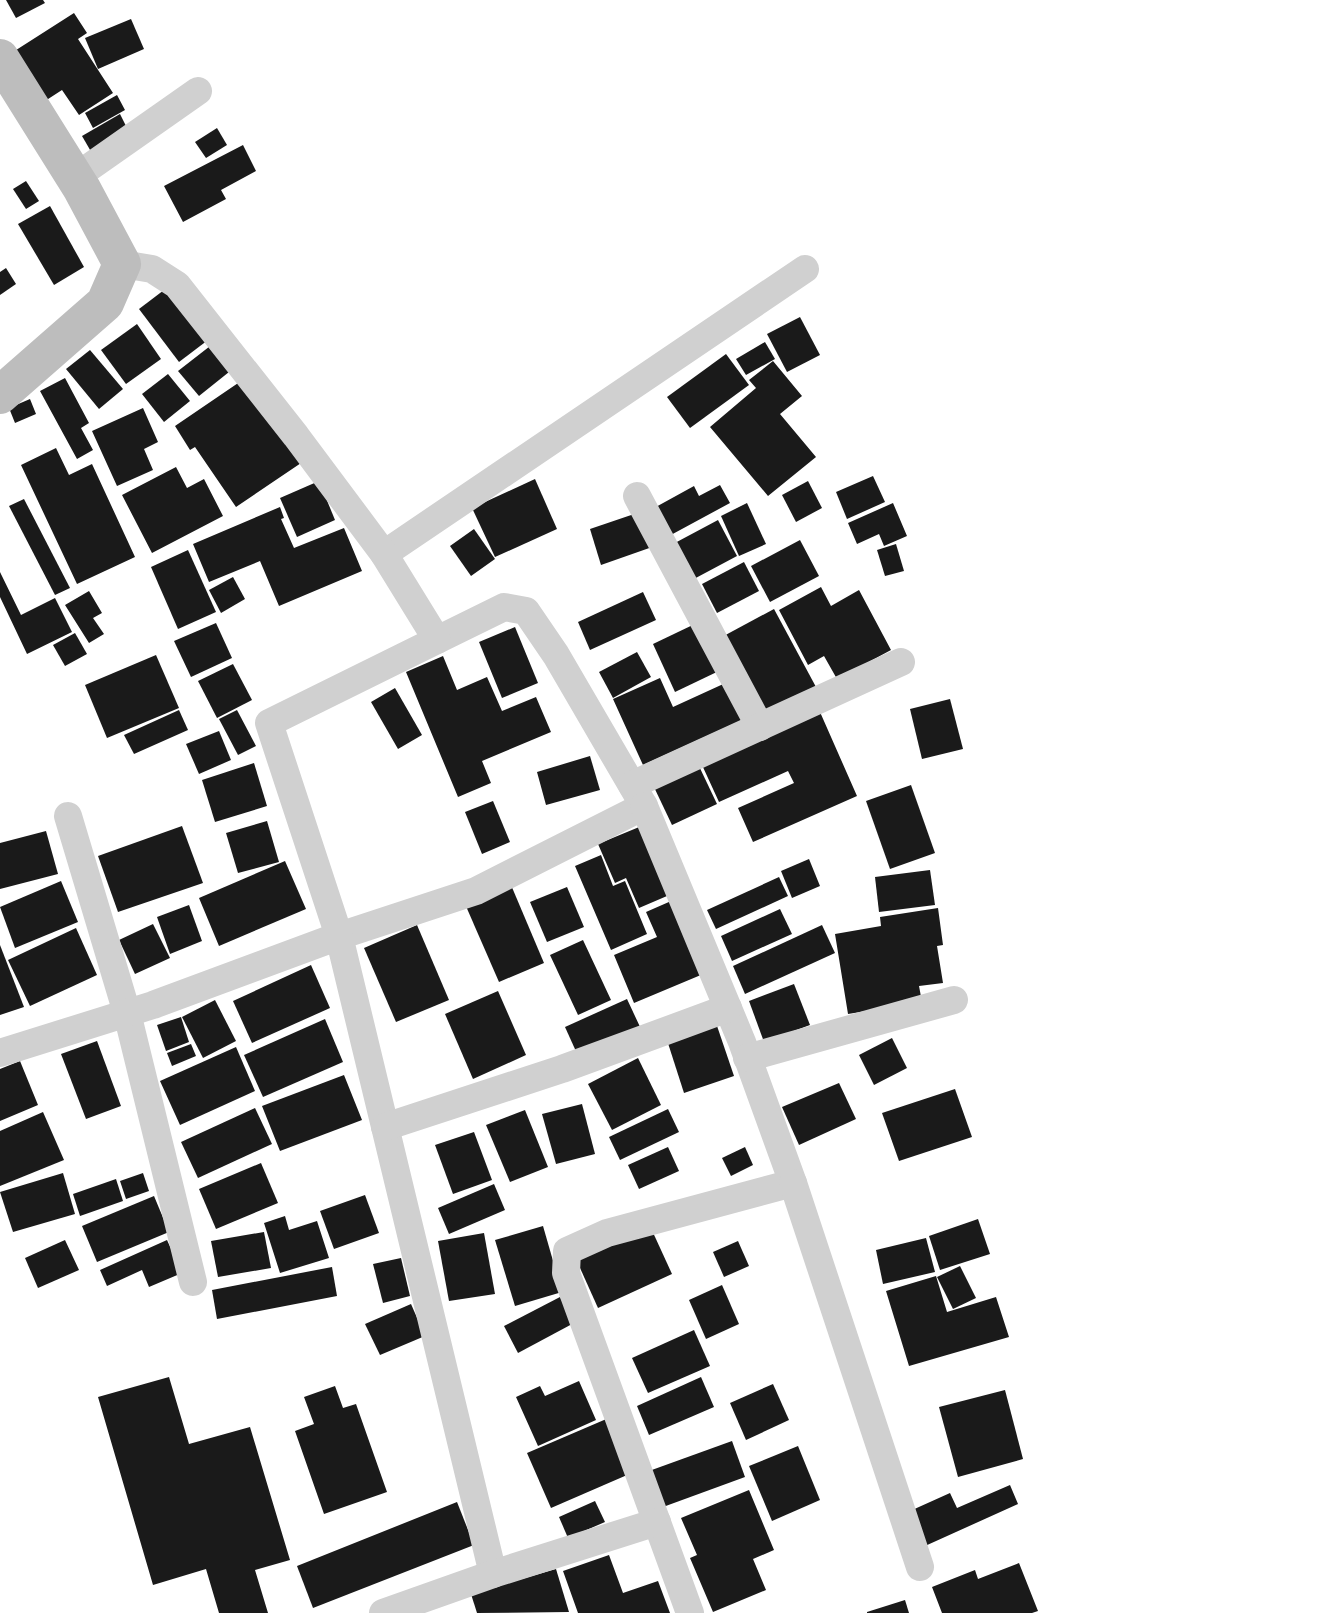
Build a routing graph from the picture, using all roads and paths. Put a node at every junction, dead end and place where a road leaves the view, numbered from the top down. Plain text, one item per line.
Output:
1 (0, 58) edge
2 (198, 90) dead end
3 (74, 178) junction
4 (122, 264) junction
5 (805, 269) dead end
6 (0, 395) edge
7 (637, 496) dead end
8 (384, 554) junction
9 (437, 640) junction
10 (901, 662) dead end
11 (760, 727) junction
12 (638, 795) junction
13 (68, 816) dead end
14 (339, 936) junction
15 (954, 1000) dead end
16 (728, 1008) junction
17 (127, 1013) junction
18 (0, 1053) edge
19 (747, 1058) junction
20 (385, 1127) junction
21 (793, 1183) junction
22 (192, 1282) dead end
23 (657, 1522) junction
24 (920, 1567) dead end
25 (493, 1574) junction
26 (383, 1613) edge
27 (690, 1613) edge

1 - 3 main road
2 - 3 street
3 - 4 main road
4 - 6 main road
4 - 8 street
5 - 8 street
7 - 11 street
8 - 9 street
9 - 12 street
9 - 14 street
10 - 11 street
11 - 12 street
12 - 14 street
12 - 16 street
13 - 17 street
14 - 17 street
14 - 20 street
15 - 19 street
16 - 19 street
16 - 20 street
17 - 18 street
17 - 22 street
19 - 21 street
20 - 25 street
21 - 23 street
21 - 24 street
23 - 25 street
23 - 27 street
25 - 26 street

